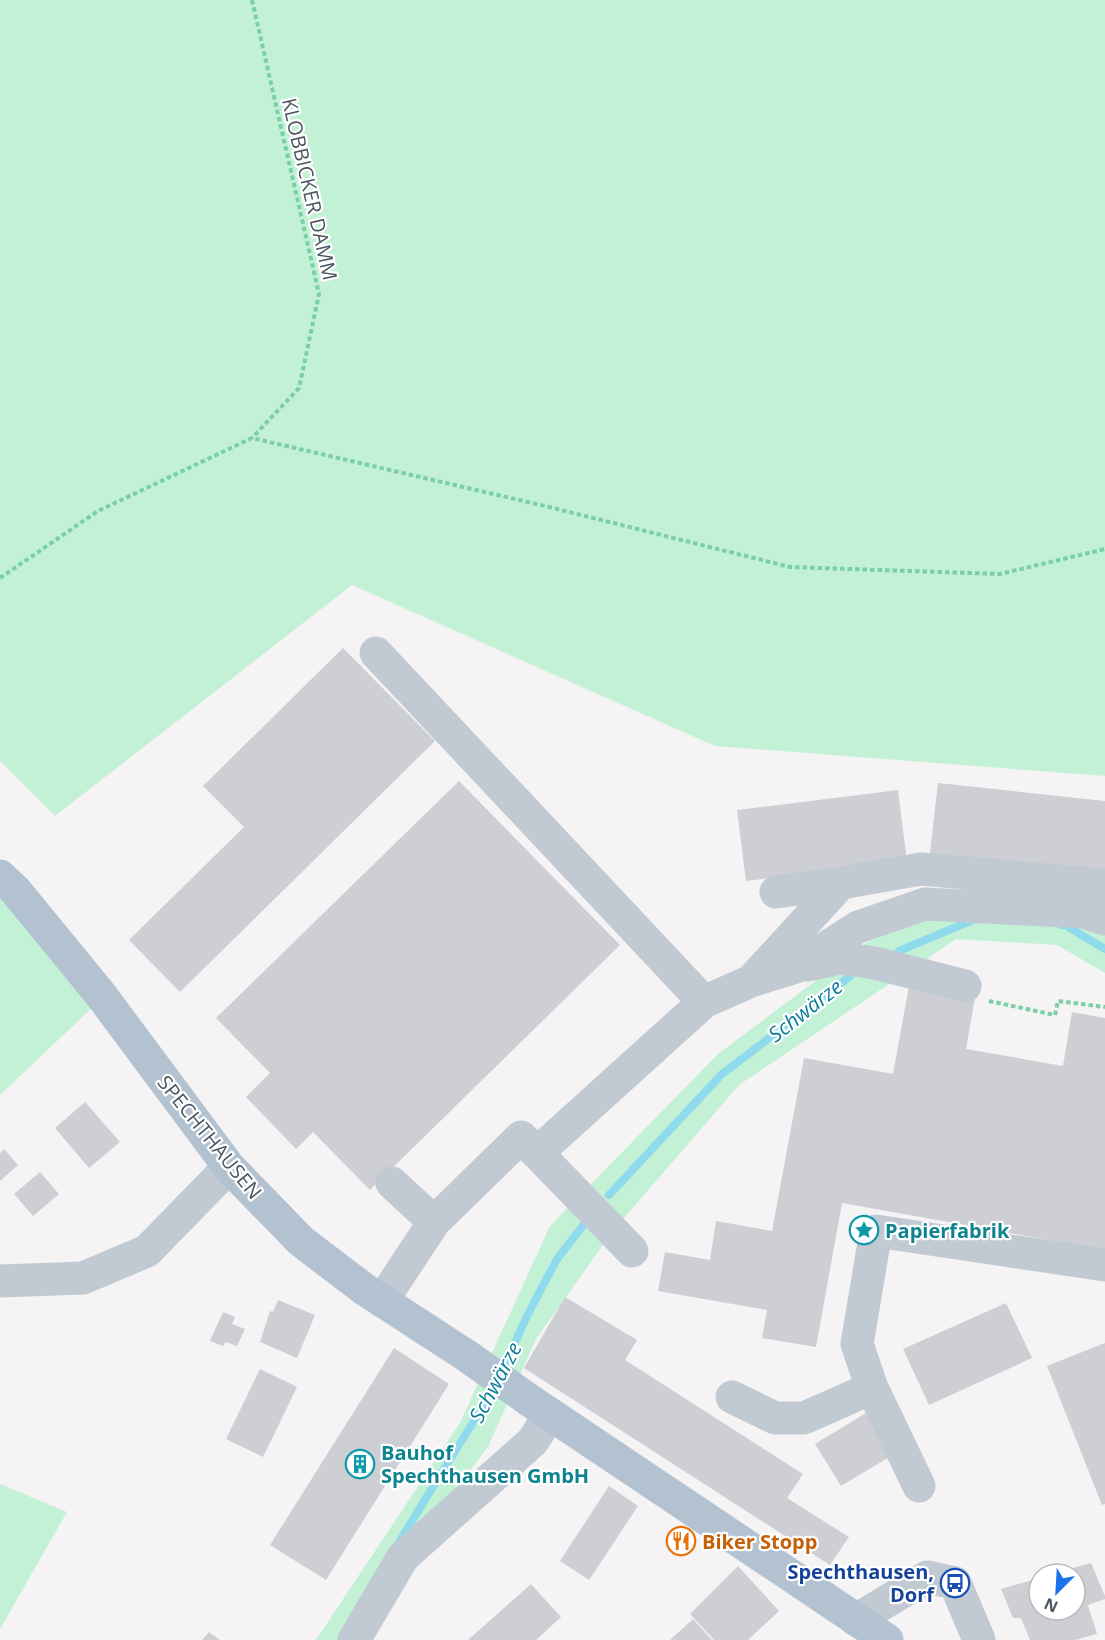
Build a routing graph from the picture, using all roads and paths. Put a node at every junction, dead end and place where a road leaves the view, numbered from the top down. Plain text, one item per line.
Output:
1 (252, 0) edge
2 (252, 438) junction
3 (1105, 549) edge
4 (0, 578) edge
5 (376, 653) dead end
6 (0, 876) edge
7 (841, 882) junction
8 (1105, 885) edge
9 (776, 892) dead end
10 (1105, 919) edge
11 (796, 967) junction
12 (752, 981) junction
13 (965, 986) joint
14 (704, 1002) junction
15 (1105, 1007) edge
16 (537, 1153) junction
17 (229, 1167) junction
18 (392, 1183) dead end
19 (434, 1222) junction
20 (632, 1251) dead end
21 (1105, 1265) edge
22 (0, 1281) edge
23 (382, 1301) junction
24 (872, 1388) junction
25 (732, 1397) dead end
26 (539, 1407) junction
27 (919, 1486) dead end
28 (856, 1620) junction
29 (354, 1640) edge
30 (887, 1640) edge
31 (979, 1640) edge

1 - 2 path, KLOBBICKER DAMM
2 - 3 path
2 - 4 path
5 - 14 street
6 - 17 main road, SPECHTHAUSEN
7 - 8 street
7 - 9 street
7 - 12 street
10 - 11 street
11 - 12 street
11 - 13 street
12 - 14 street
13 - 15 path
14 - 16 street
16 - 19 street
16 - 20 street
17 - 22 street
17 - 23 main road, SPECHTHAUSEN
18 - 19 street
19 - 23 street
21 - 24 street
23 - 26 main road, SPECHTHAUSEN
24 - 25 street
24 - 27 street
26 - 28 main road, SPECHTHAUSEN
26 - 29 street
28 - 30 main road, SPECHTHAUSEN
28 - 31 street

